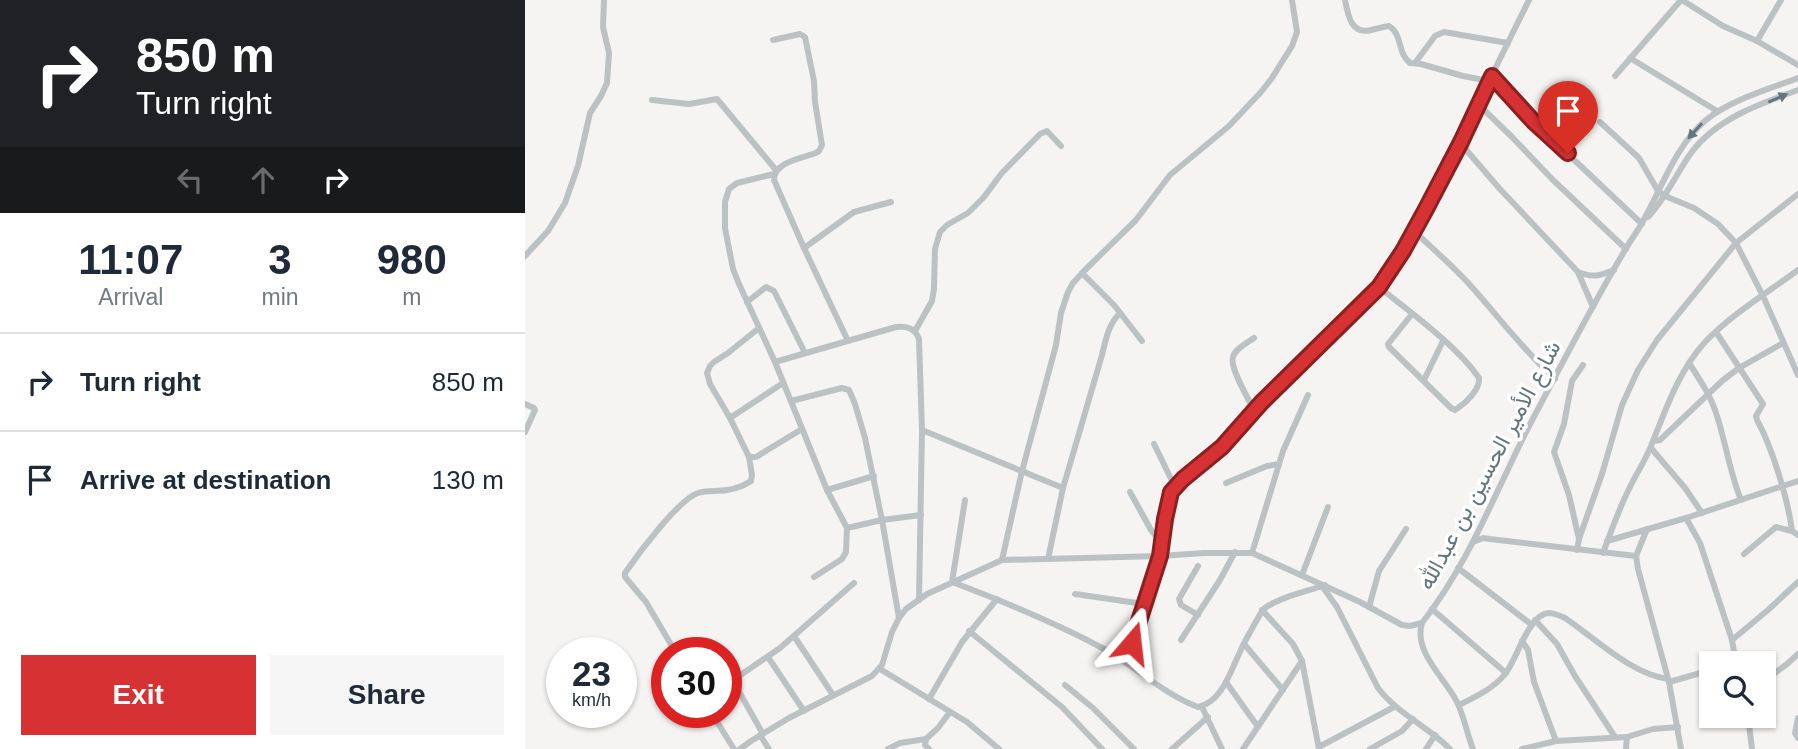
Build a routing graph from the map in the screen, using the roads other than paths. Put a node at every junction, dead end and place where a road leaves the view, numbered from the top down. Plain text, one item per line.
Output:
1 (604, 0) edge
2 (1292, 0) edge
3 (1345, 0) edge
4 (1529, 0) edge
5 (1681, 0) edge
6 (1781, 0) edge
7 (773, 40) dead end
8 (1757, 41) junction
9 (1508, 43) junction
10 (1630, 58) junction
11 (1415, 63) junction
12 (1798, 65) edge
13 (1615, 76) dead end
14 (1490, 78) junction
15 (1798, 78) edge
16 (1798, 90) edge
17 (652, 100) dead end
18 (1478, 104) junction
19 (1717, 111) junction
20 (1600, 122) dead end
21 (1461, 142) junction
22 (1061, 146) dead end
23 (775, 172) junction
24 (1658, 191) junction
25 (1798, 194) edge
26 (1665, 196) junction
27 (891, 202) dead end
28 (1642, 224) junction
29 (1415, 231) junction
30 (1736, 243) junction
31 (804, 248) junction
32 (1626, 249) junction
33 (525, 256) edge
34 (1614, 270) junction
35 (1798, 270) edge
36 (1578, 272) junction
37 (1082, 273) junction
38 (1379, 287) junction
39 (1763, 296) junction
40 (747, 302) junction
41 (1593, 307) junction
42 (1120, 313) junction
43 (1412, 314) junction
44 (758, 328) junction
45 (915, 331) junction
46 (1716, 332) junction
47 (1254, 338) dead end
48 (848, 341) junction
49 (1142, 341) dead end
50 (1443, 341) junction
51 (1783, 343) junction
52 (805, 354) junction
53 (775, 362) junction
54 (1689, 363) junction
55 (1583, 365) dead end
56 (1739, 368) junction
57 (1798, 375) edge
58 (1555, 379) junction
59 (1424, 380) junction
60 (783, 383) junction
61 (1708, 393) junction
62 (1308, 395) dead end
63 (791, 401) junction
64 (525, 404) edge
65 (1254, 410) junction
66 (730, 418) junction
67 (802, 429) junction
68 (922, 430) junction
69 (525, 432) edge
70 (1154, 444) dead end
71 (1652, 444) junction
72 (749, 457) junction
73 (1279, 464) junction
74 (1022, 471) junction
75 (874, 476) junction
76 (1798, 482) edge
77 (1226, 483) dead end
78 (1175, 487) junction
79 (1781, 487) junction
80 (1063, 488) junction
81 (827, 490) junction
82 (1129, 492) dead end
83 (965, 500) dead end
84 (1741, 500) junction
85 (1328, 507) dead end
86 (1702, 513) junction
87 (921, 515) junction
88 (1686, 518) junction
89 (882, 520) junction
90 (847, 528) junction
91 (1406, 529) dead end
92 (1647, 529) junction
93 (1795, 533) edge
94 (1579, 540) junction
95 (1607, 541) junction
96 (1161, 542) junction
97 (1473, 542) junction
98 (1577, 550) junction
99 (1235, 552) junction
100 (1252, 553) junction
101 (1603, 553) junction
102 (1744, 554) dead end
103 (1160, 556) junction
104 (1636, 556) junction
105 (1048, 559) junction
106 (1002, 560) junction
107 (1198, 566) dead end
108 (1458, 568) junction
109 (1302, 575) junction
110 (814, 576) dead end
111 (952, 582) junction
112 (1798, 582) edge
113 (854, 583) dead end
114 (1323, 586) junction
115 (1075, 594) dead end
116 (997, 599) junction
117 (919, 600) junction
118 (1144, 604) junction
119 (1369, 607) junction
120 (1432, 608) junction
121 (1262, 610) junction
122 (1198, 615) junction
123 (899, 618) junction
124 (1534, 622) junction
125 (1422, 623) junction
126 (969, 631) junction
127 (794, 636) junction
128 (666, 637) edge
129 (1181, 640) dead end
130 (1732, 640) junction
131 (1522, 641) junction
132 (1244, 644) junction
133 (1733, 651) edge
134 (1798, 654) edge
135 (768, 657) junction
136 (1302, 661) junction
137 (1126, 662) junction
138 (880, 669) junction
139 (1776, 672) edge
140 (1506, 673) junction
141 (1699, 673) edge
142 (742, 674) edge
143 (1669, 680) junction
144 (1226, 682) junction
145 (1065, 685) dead end
146 (1283, 690) junction
147 (833, 695) junction
148 (929, 699) junction
149 (742, 703) edge
150 (1459, 705) junction
151 (1202, 707) junction
152 (1394, 707) junction
153 (804, 711) junction
154 (950, 712) junction
155 (1208, 717) junction
156 (1798, 718) edge
157 (1413, 719) junction
158 (1258, 727) junction
159 (1678, 727) junction
160 (721, 728) edge
161 (1749, 728) edge
162 (762, 734) junction
163 (1435, 735) junction
164 (1615, 737) junction
165 (1627, 737) junction
166 (1798, 738) edge
167 (926, 739) junction
168 (1556, 741) junction
169 (1319, 748) edge
170 (734, 749) edge
171 (740, 749) edge
172 (769, 749) edge
173 (888, 749) edge
174 (929, 749) edge
175 (999, 749) edge
176 (1102, 749) edge
177 (1134, 749) edge
178 (1172, 749) edge
179 (1222, 749) edge
180 (1243, 749) edge
181 (1370, 749) edge
182 (1426, 749) edge
183 (1450, 749) edge
184 (1473, 749) edge
185 (1523, 749) edge
186 (1626, 749) edge
187 (1681, 749) edge
188 (1752, 749) edge

1 - 33 street
2 - 37 street
3 - 11 street
4 - 9 street
5 - 8 street
5 - 10 street
6 - 8 street
7 - 23 street
8 - 12 street
9 - 11 street
9 - 14 street
10 - 13 street
10 - 19 street
11 - 14 street
14 - 18 street
14 - 28 street
15 - 19 street, شارع الأمير الحسين بن عبدالله
26 -> 16 street, شارع الأمير الحسين بن عبدالله
17 - 23 street
18 - 21 street
18 - 32 street
19 -> 24 street, شارع الأمير الحسين بن عبدالله
20 - 24 street
21 - 29 street
21 - 36 street
22 - 45 street
23 - 31 street
23 - 40 street
24 - 26 street
24 - 28 street, شارع الأمير الحسين بن عبدالله
25 - 30 street
26 - 28 street, شارع الأمير الحسين بن عبدالله
26 - 30 street
27 - 31 street
28 - 32 street, شارع الأمير الحسين بن عبدالله
29 - 38 street
29 - 58 street
30 - 39 street
30 - 94 street
31 - 48 street
32 - 34 street, شارع الأمير الحسين بن عبدالله
34 - 36 street
34 - 41 street, شارع الأمير الحسين بن عبدالله
35 - 39 street
36 - 41 street
37 - 42 street
37 - 74 street
38 - 43 street
38 - 65 street
39 - 46 street
39 - 51 street
40 - 44 street
40 - 52 street
41 - 58 street, شارع الأمير الحسين بن عبدالله
42 - 49 street
42 - 80 street
43 - 50 street
43 - 59 street
44 - 53 street
44 - 66 street
45 - 48 street
45 - 68 street
46 - 54 street
46 - 56 street
47 - 65 street
48 - 52 street
50 - 59 street
50 - 59 street
51 - 56 street
51 - 57 street
52 - 53 street
53 - 60 street
54 - 61 street
54 - 71 street
55 - 94 street
56 - 61 street
56 - 79 street
58 - 97 street, شارع الأمير الحسين بن عبدالله
60 - 63 street
60 - 66 street
61 - 71 street
61 - 84 street
62 - 73 street
63 - 67 street
63 - 75 street
64 - 69 street
65 - 78 street
66 - 72 street
67 - 72 street
67 - 81 street
68 - 74 street
68 - 87 street
70 - 78 street
71 - 86 street
71 - 95 street
72 - 128 street
73 - 77 street
73 - 100 street
74 - 80 street
74 - 106 street
75 - 81 street
75 - 89 street
76 - 79 street
78 - 96 street
79 - 84 street
79 - 93 street
80 - 105 street
81 - 90 street
82 - 96 street
83 - 111 street
84 - 86 street
85 - 109 street
86 - 88 street
87 - 89 street
87 - 117 street
88 - 92 street
88 - 130 street
89 - 90 street
89 - 123 street
90 - 110 street
91 - 119 street
92 - 95 street
92 - 104 street
93 - 102 street
94 - 98 street
95 - 101 street
96 - 103 street
97 - 98 street
97 - 108 street, شارع الأمير الحسين بن عبدالله
98 - 101 street
99 - 100 street, شارع الأمير الحسين بن عبدالله
99 - 103 street, شارع الأمير الحسين بن عبدالله
99 - 122 street
100 - 109 street, شارع الأمير الحسين بن عبدالله
101 - 104 street
103 - 105 street, شارع الأمير الحسين بن عبدالله
103 - 118 street
104 - 143 street
105 - 106 street, شارع الأمير الحسين بن عبدالله
106 - 111 street, شارع الأمير الحسين بن عبدالله
107 - 122 street
108 - 120 street, شارع الأمير الحسين بن عبدالله
108 - 124 street
109 - 114 street, شارع الأمير الحسين بن عبدالله
111 - 116 street
111 - 117 street, شارع الأمير الحسين بن عبدالله
112 - 130 street
113 - 127 street
114 - 119 street, شارع الأمير الحسين بن عبدالله
114 - 121 street
114 - 152 street
115 - 118 street
116 - 126 street
116 - 137 street
117 - 123 street, شارع الأمير الحسين بن عبدالله
118 - 137 street
119 - 125 street, شارع الأمير الحسين بن عبدالله
120 - 125 street, شارع الأمير الحسين بن عبدالله
120 - 140 street
121 - 132 street
121 - 136 street
122 - 129 street
123 - 138 street
124 - 131 street
124 - 143 street
124 - 164 street
125 - 150 street
126 - 148 street
126 - 176 street
127 - 135 street
127 - 147 street
130 - 133 street
131 - 140 street
131 - 168 street
132 - 144 street
132 - 146 street
134 - 139 street
135 - 142 street
135 - 153 street
136 - 146 street
136 - 169 street
137 - 151 street
138 - 147 street
138 - 148 street
140 - 150 street
141 - 143 street
143 - 159 street
144 - 151 street
144 - 158 street
145 - 177 street
146 - 158 street
147 - 153 street
148 - 154 street
149 - 162 street
150 - 184 street
151 - 155 street
152 - 157 street
152 - 169 street
153 - 162 street
154 - 167 street
154 - 175 street
155 - 178 street
155 - 179 street
156 - 166 street
157 - 163 street
157 - 181 street
158 - 180 street
159 - 165 street
159 - 187 street
160 - 170 street
161 - 188 street
162 - 171 street
162 - 172 street
163 - 182 street
163 - 183 street
164 - 165 street
164 - 168 street
165 - 186 street
167 - 173 street
167 - 174 street
168 - 185 street

